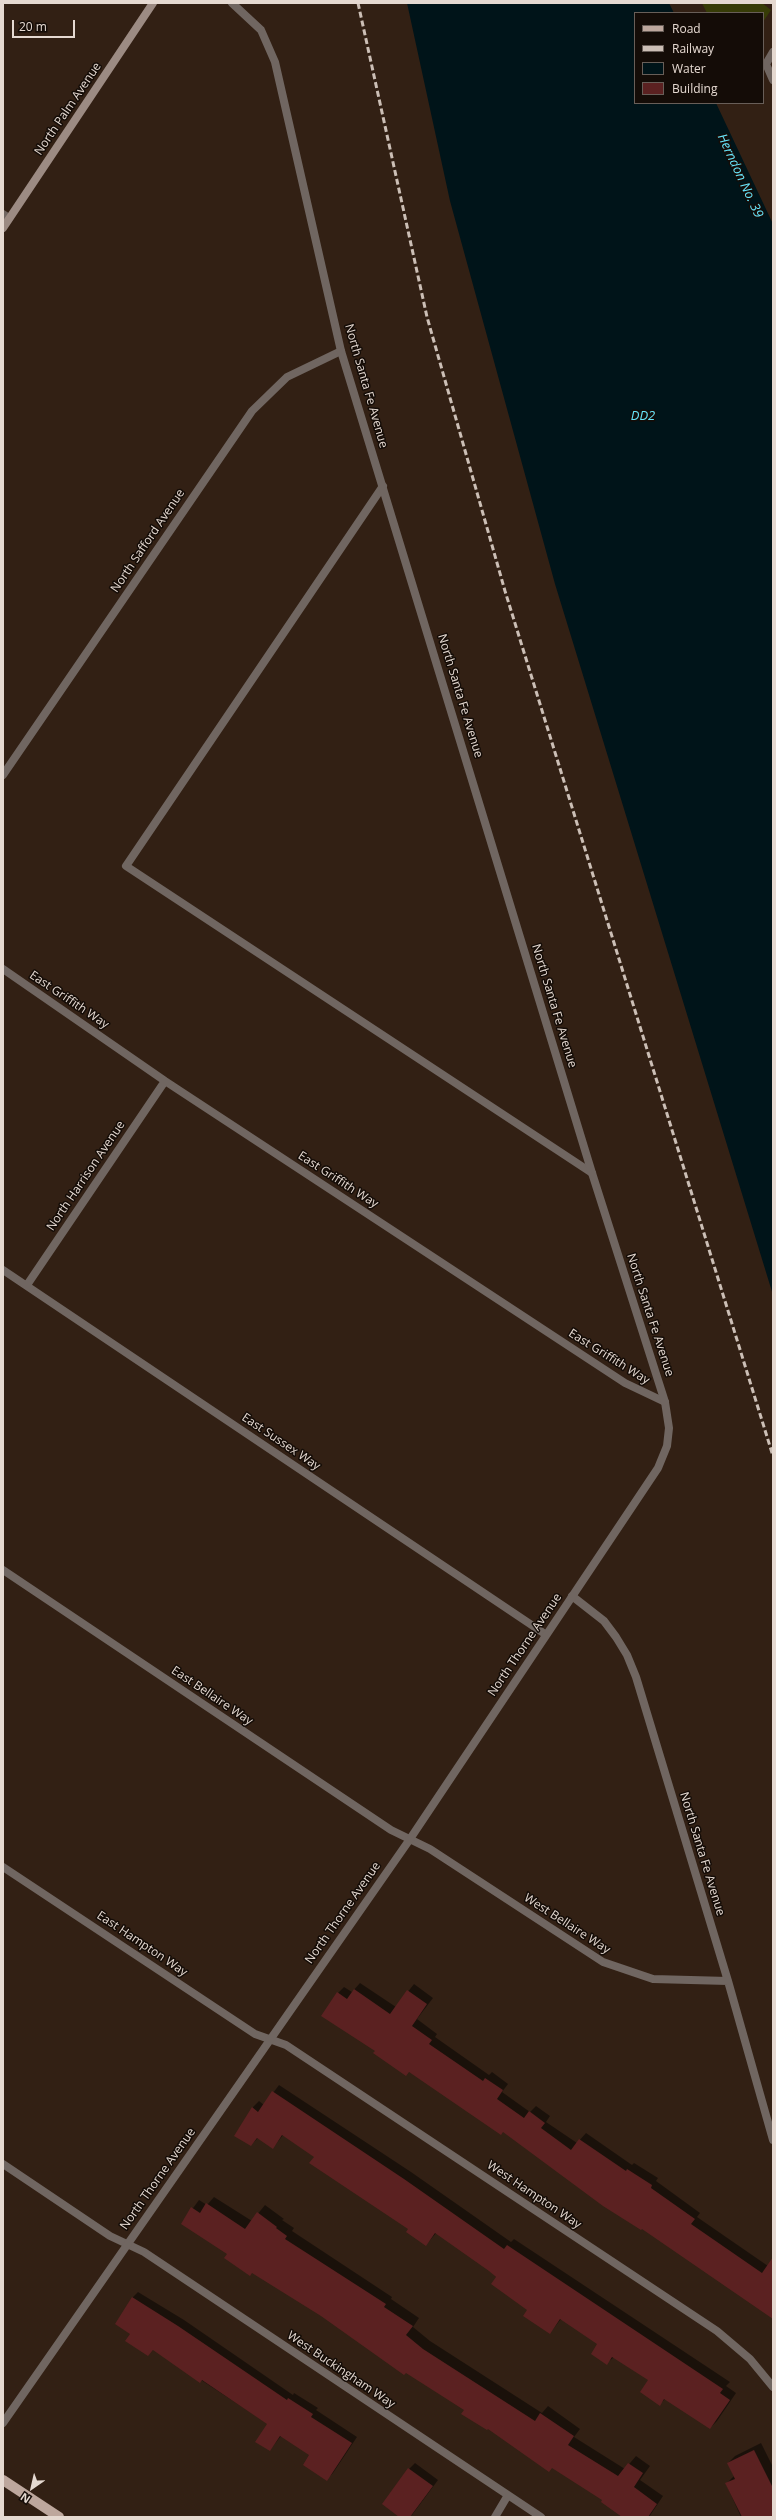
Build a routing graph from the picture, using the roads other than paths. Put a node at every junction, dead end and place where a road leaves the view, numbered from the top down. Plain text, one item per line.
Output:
1 (153, 3) edge
2 (232, 3) edge
3 (773, 52) edge
4 (773, 80) edge
5 (6, 216) edge
6 (3, 228) edge
7 (341, 351) junction
8 (383, 486) junction
9 (3, 775) edge
10 (3, 970) edge
11 (165, 1081) junction
12 (592, 1173) junction
13 (3, 1270) edge
14 (27, 1285) junction
15 (665, 1402) junction
16 (3, 1570) edge
17 (572, 1596) junction
18 (546, 1634) junction
19 (410, 1839) junction
20 (3, 1867) edge
21 (728, 1980) junction
22 (270, 2039) junction
23 (773, 2140) edge
24 (3, 2164) edge
25 (128, 2244) junction
26 (773, 2387) edge
27 (3, 2423) edge
28 (3, 2480) edge
29 (508, 2495) junction
30 (59, 2517) edge
31 (495, 2517) edge
32 (541, 2517) edge

1 - 5 main road, North Palm Avenue
2 - 7 street, North Santa Fe Avenue
3 - 4 street
5 - 6 main road, North Palm Avenue
7 - 8 street, North Santa Fe Avenue
7 - 9 street, North Safford Avenue
8 - 12 street, North Santa Fe Avenue
8 - 12 street
10 - 11 street, East Griffith Way
11 - 14 street, North Harrison Avenue
11 - 15 street, East Griffith Way
12 - 15 street, North Santa Fe Avenue
13 - 14 street, East Sussex Way
14 - 18 street, East Sussex Way
15 - 17 street, North Thorne Avenue
16 - 19 street, East Bellaire Way
17 - 18 street, North Thorne Avenue
17 - 21 street, North Santa Fe Avenue
18 - 19 street, North Thorne Avenue
19 - 21 street, West Bellaire Way
19 - 22 street, North Thorne Avenue
20 - 22 street, East Hampton Way
21 - 23 street, North Santa Fe Avenue
22 - 25 street, North Thorne Avenue
22 - 26 street, West Hampton Way
24 - 25 street, West Buckingham Way
25 - 27 street, North Thorne Avenue
25 - 29 street, West Buckingham Way
28 - 30 main road
29 - 31 street
29 - 32 street, West Buckingham Way

